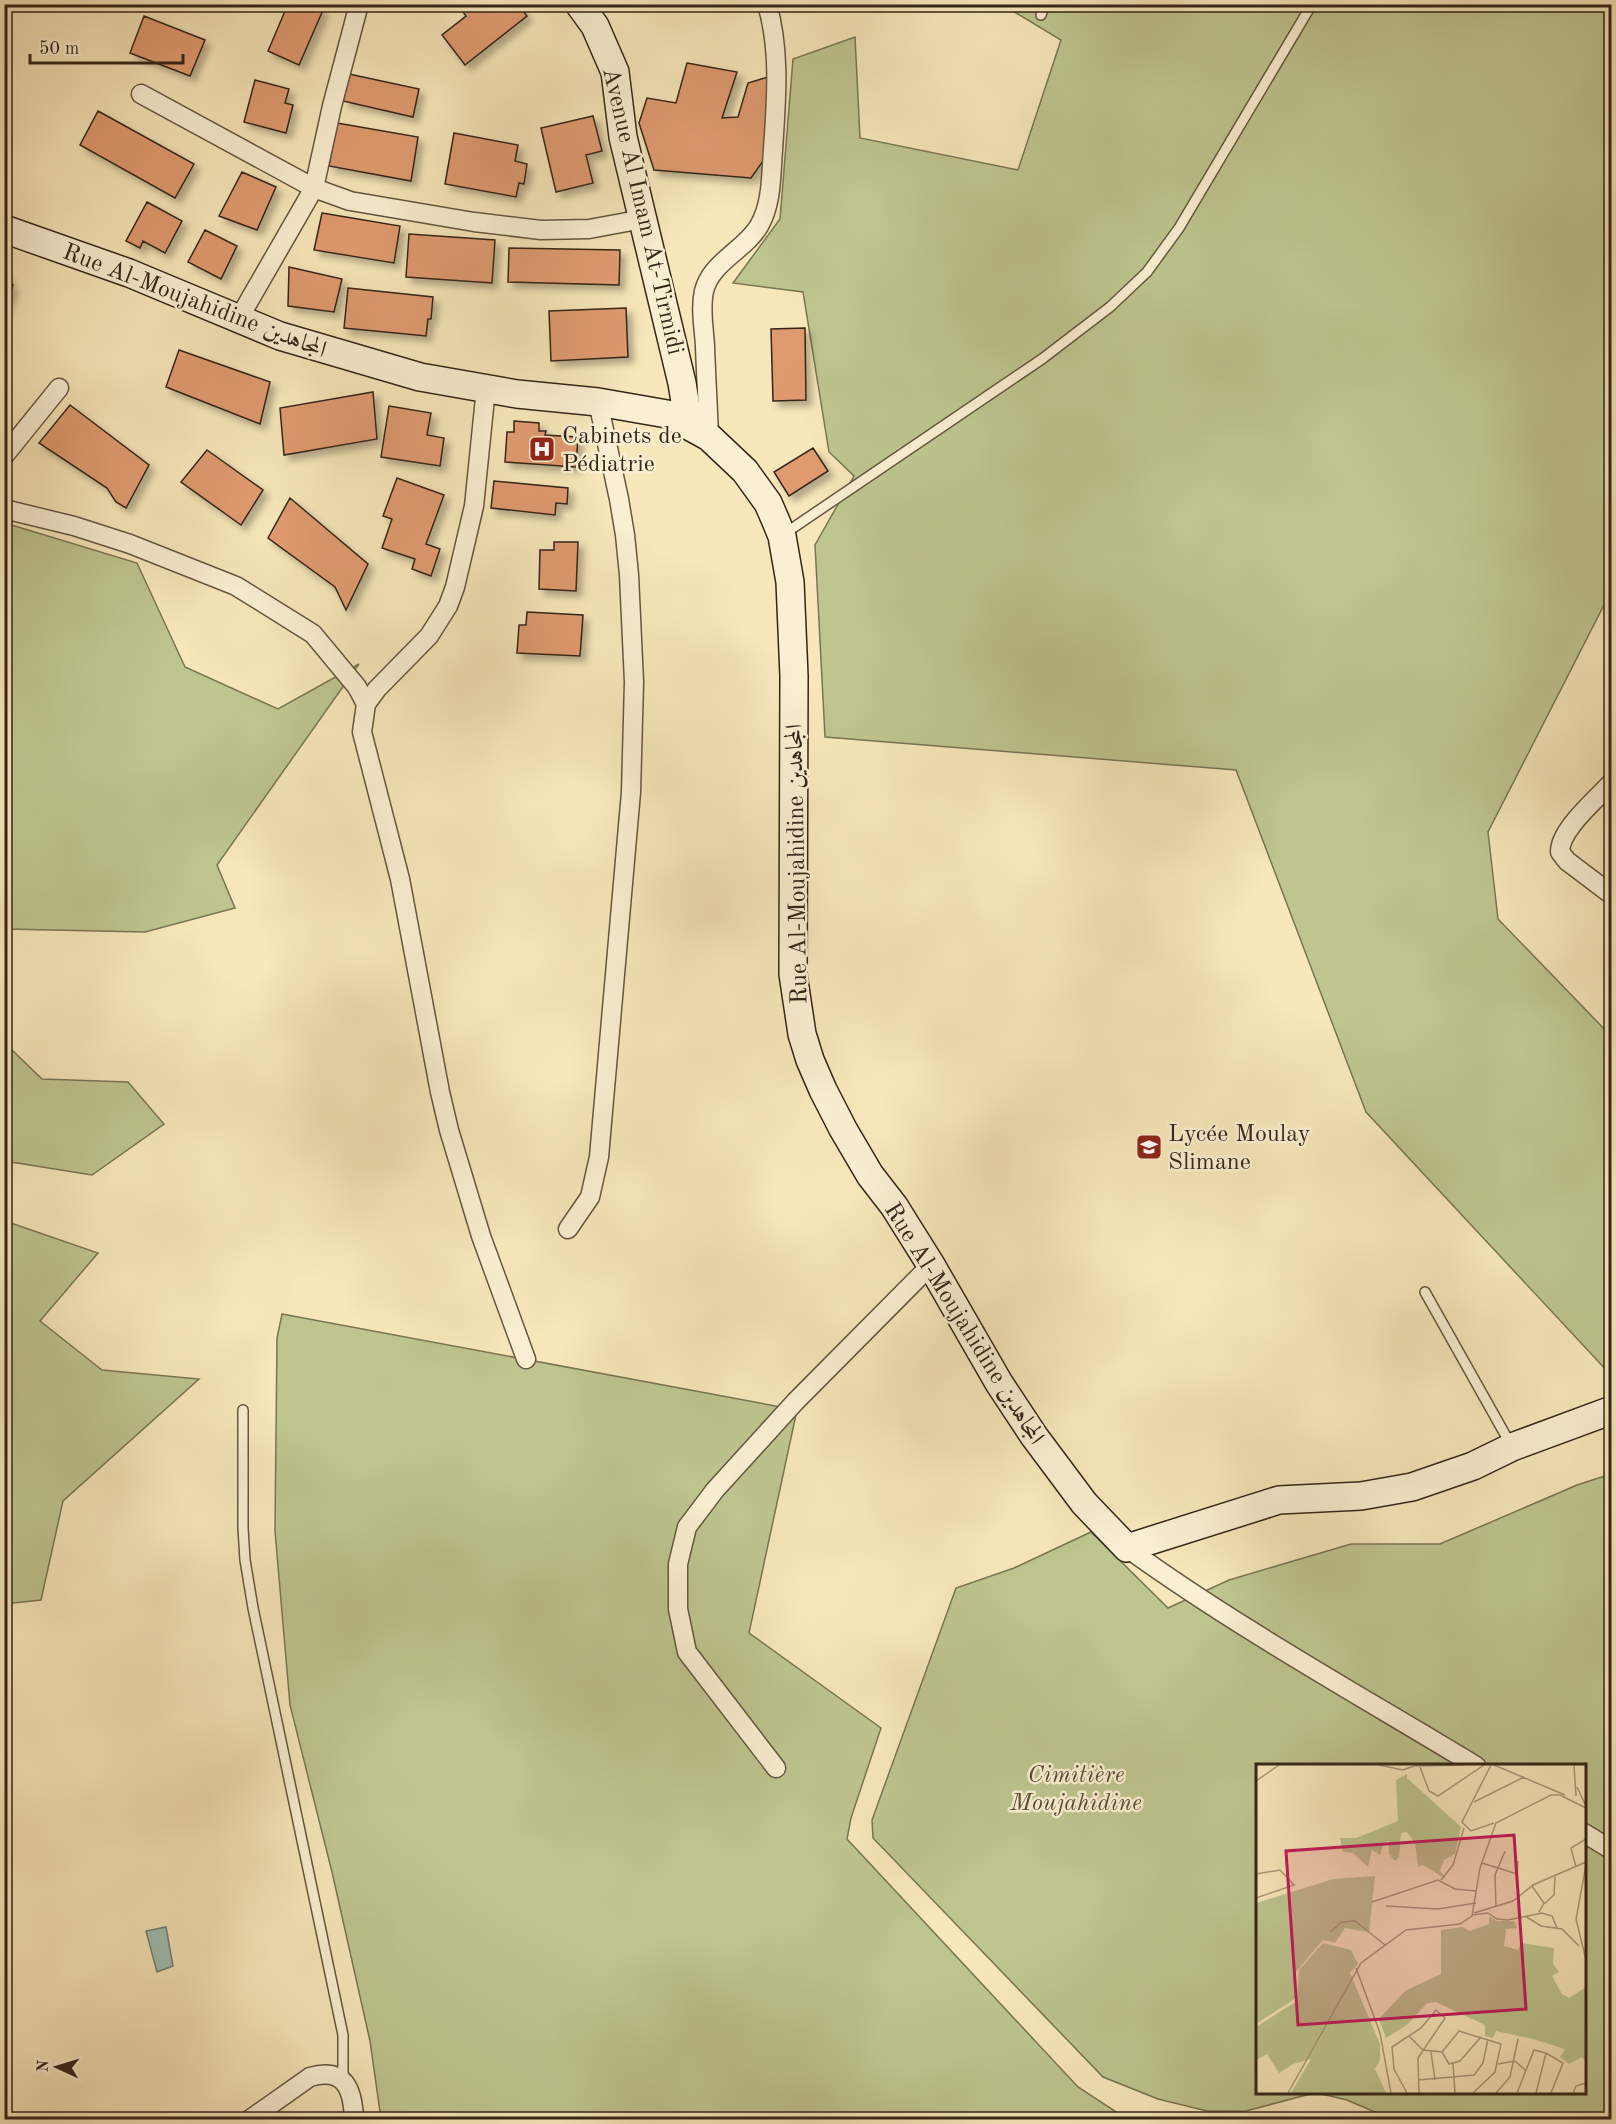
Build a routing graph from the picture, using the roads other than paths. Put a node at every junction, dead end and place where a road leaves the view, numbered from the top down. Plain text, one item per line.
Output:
1 (359, 4) edge
2 (579, 4) edge
3 (767, 4) edge
4 (1045, 4) edge
5 (1312, 4) edge
6 (1041, 15) dead end
7 (141, 94) dead end
8 (314, 188) junction
9 (643, 219) junction
10 (4, 229) edge
11 (238, 320) junction
12 (59, 388) dead end
13 (486, 388) junction
14 (598, 402) junction
15 (699, 431) junction
16 (4, 456) edge
17 (4, 509) edge
18 (782, 536) junction
19 (366, 704) junction
20 (1611, 782) edge
21 (1611, 895) edge
22 (568, 1230) dead end
23 (931, 1265) junction
24 (1425, 1292) dead end
25 (526, 1359) dead end
26 (243, 1410) dead end
27 (1611, 1410) edge
28 (1512, 1447) junction
29 (1127, 1548) junction
30 (1473, 1764) edge
31 (776, 1768) dead end
32 (1586, 1834) edge
33 (1611, 1850) edge
34 (343, 2079) junction
35 (249, 2120) edge
36 (354, 2120) edge

1 - 8 street
2 - 9 street, Avenue Al Imam At-Tirmidi
3 - 15 street
4 - 6 lane
5 - 18 lane
7 - 8 street
8 - 9 street
8 - 11 street
9 - 15 street, Avenue Al Imam At-Tirmidi
10 - 11 street, Rue Al-Moujahidine المجاهدين
11 - 13 street, Rue Al-Moujahidine المجاهدين
12 - 16 street
13 - 14 street, Rue Al-Moujahidine المجاهدين
13 - 19 street
14 - 15 street, Rue Al-Moujahidine المجاهدين
14 - 22 street
15 - 18 street, Rue Al-Moujahidine المجاهدين
17 - 19 street
18 - 23 street, Rue Al-Moujahidine المجاهدين
19 - 25 street
20 - 21 street
23 - 29 street, Rue Al-Moujahidine المجاهدين
23 - 31 street
24 - 28 lane
26 - 34 lane
27 - 28 street
28 - 29 street
29 - 30 street, Rue Al-Moujahidine المجاهدين
32 - 33 street
34 - 35 street
34 - 36 street

